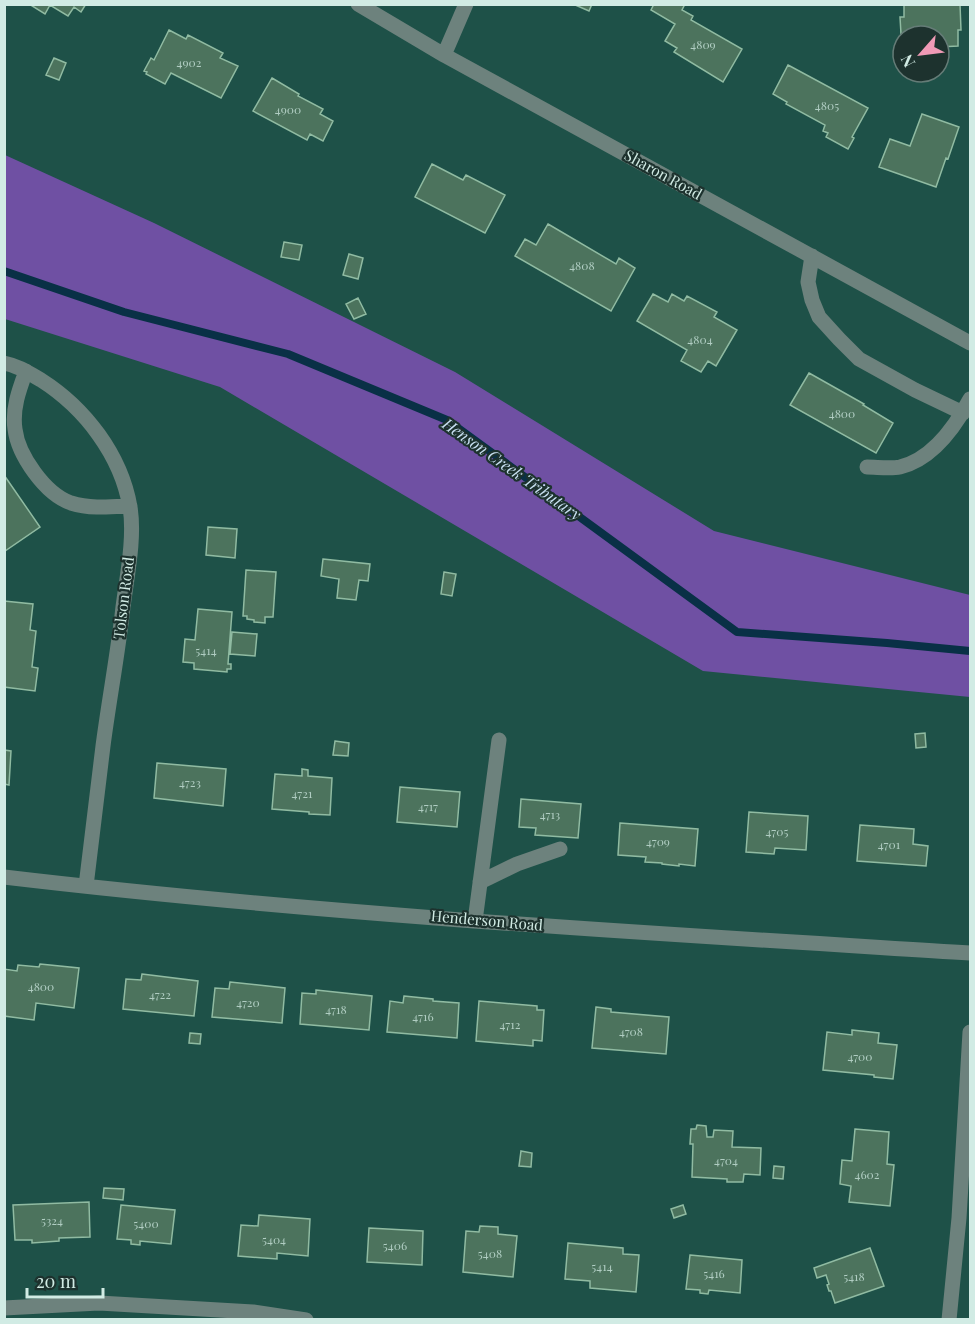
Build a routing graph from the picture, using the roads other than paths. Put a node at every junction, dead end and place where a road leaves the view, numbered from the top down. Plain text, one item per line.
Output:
1 (358, 4) edge
2 (466, 4) edge
3 (444, 55) junction
4 (812, 256) junction
5 (970, 343) edge
6 (4, 363) edge
7 (26, 371) junction
8 (970, 399) edge
9 (963, 413) junction
10 (867, 467) dead end
11 (130, 506) junction
12 (499, 740) dead end
13 (560, 849) dead end
14 (4, 877) edge
15 (480, 882) junction
16 (86, 886) junction
17 (475, 921) junction
18 (970, 953) edge
19 (970, 1032) edge
20 (4, 1308) edge
21 (306, 1320) edge
22 (950, 1320) edge

1 - 3 street, Sharon Road
2 - 3 street
3 - 4 street, Sharon Road
4 - 5 street, Sharon Road
4 - 9 street
6 - 7 street, Tolson Road
7 - 11 street, Tolson Road
7 - 11 street
8 - 9 street
9 - 10 street
11 - 16 street, Tolson Road
12 - 15 street
13 - 15 street
14 - 16 street, Henderson Road
15 - 17 street
16 - 17 street, Henderson Road
17 - 18 street, Henderson Road
19 - 22 street
20 - 21 street

